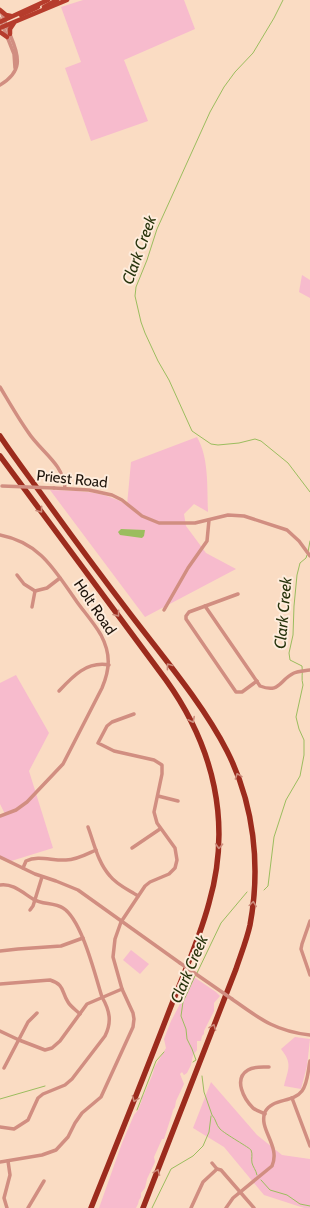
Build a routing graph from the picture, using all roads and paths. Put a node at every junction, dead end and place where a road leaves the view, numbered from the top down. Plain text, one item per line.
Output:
1 (56, 0) edge
2 (67, 0) edge
3 (47, 1) edge
4 (0, 9) edge
5 (36, 13) junction
6 (13, 16) junction
7 (14, 22) junction
8 (3, 23) edge
9 (0, 32) edge
10 (9, 36) junction
11 (0, 85) edge
12 (0, 387) edge
13 (0, 436) edge
14 (0, 456) edge
15 (1, 486) edge
16 (65, 488) junction
17 (210, 520) junction
18 (0, 535) edge
19 (310, 556) edge
20 (17, 575) dead end
21 (60, 578) junction
22 (35, 591) junction
23 (238, 594) dead end
24 (205, 606) junction
25 (32, 607) dead end
26 (164, 610) dead end
27 (109, 665) junction
28 (308, 670) edge
29 (257, 681) junction
30 (59, 691) dead end
31 (134, 714) dead end
32 (158, 796) junction
33 (178, 801) dead end
34 (0, 816) edge
35 (88, 827) dead end
36 (160, 829) junction
37 (132, 848) dead end
38 (96, 850) junction
39 (0, 857) edge
40 (23, 868) junction
41 (42, 877) junction
42 (0, 885) edge
43 (138, 896) junction
44 (35, 901) junction
45 (30, 910) dead end
46 (121, 922) junction
47 (310, 922) edge
48 (83, 938) junction
49 (0, 951) edge
50 (310, 974) edge
51 (0, 984) edge
52 (122, 989) junction
53 (102, 997) junction
54 (37, 1013) dead end
55 (80, 1014) junction
56 (0, 1031) edge
57 (310, 1035) edge
58 (19, 1040) junction
59 (310, 1061) edge
60 (269, 1067) dead end
61 (4, 1068) dead end
62 (309, 1070) edge
63 (292, 1098) junction
64 (264, 1114) junction
65 (0, 1126) edge
66 (310, 1146) edge
67 (8, 1161) junction
68 (0, 1162) edge
69 (212, 1163) dead end
70 (217, 1169) junction
71 (44, 1181) dead end
72 (240, 1192) junction
73 (7, 1208) edge
74 (28, 1208) edge
75 (91, 1208) edge
76 (143, 1208) edge
77 (191, 1208) edge
78 (226, 1208) edge
79 (254, 1208) edge

1 - 5 main road
2 - 5 main road
3 - 6 main road
3 - 8 main road
4 - 6 main road
4 - 8 street
5 - 7 main road
6 - 8 main road
7 - 8 main road
7 - 10 main road
8 - 10 street
9 - 10 main road
10 - 11 street
12 - 16 street
76 -> 13 highway
14 -> 75 highway
15 - 16 street, Priest Road, bridge
16 - 17 street, Priest Road
17 - 19 street, Priest Road
17 - 26 street
18 - 21 street, Holt Road
20 - 22 street
21 - 22 street
21 - 27 street, Holt Road
22 - 25 street
23 - 24 street
24 - 29 street
24 - 29 street
27 - 30 street
27 - 34 street, Holt Road
28 - 29 street
31 - 32 street
32 - 33 street
32 - 36 street
35 - 38 street
36 - 37 street
36 - 43 street
38 - 40 street
38 - 43 street
39 - 40 street
40 - 41 street
41 - 44 street
41 - 46 street
42 - 44 street
43 - 46 street
44 - 45 street
44 - 48 street
46 - 52 street
46 - 57 street, bridge
47 - 50 street
48 - 49 street
48 - 53 street
51 - 55 street
52 - 53 street
52 - 67 street
53 - 55 street
53 - 65 street
54 - 58 street
55 - 58 street
56 - 58 street
58 - 61 street
59 - 62 street
60 - 64 street
62 - 63 street
63 - 64 street
63 - 66 street
64 - 72 street
67 - 68 street
67 - 73 street
69 - 70 street
70 - 72 street
70 - 77 street
71 - 74 street
72 - 78 street
72 - 79 street

